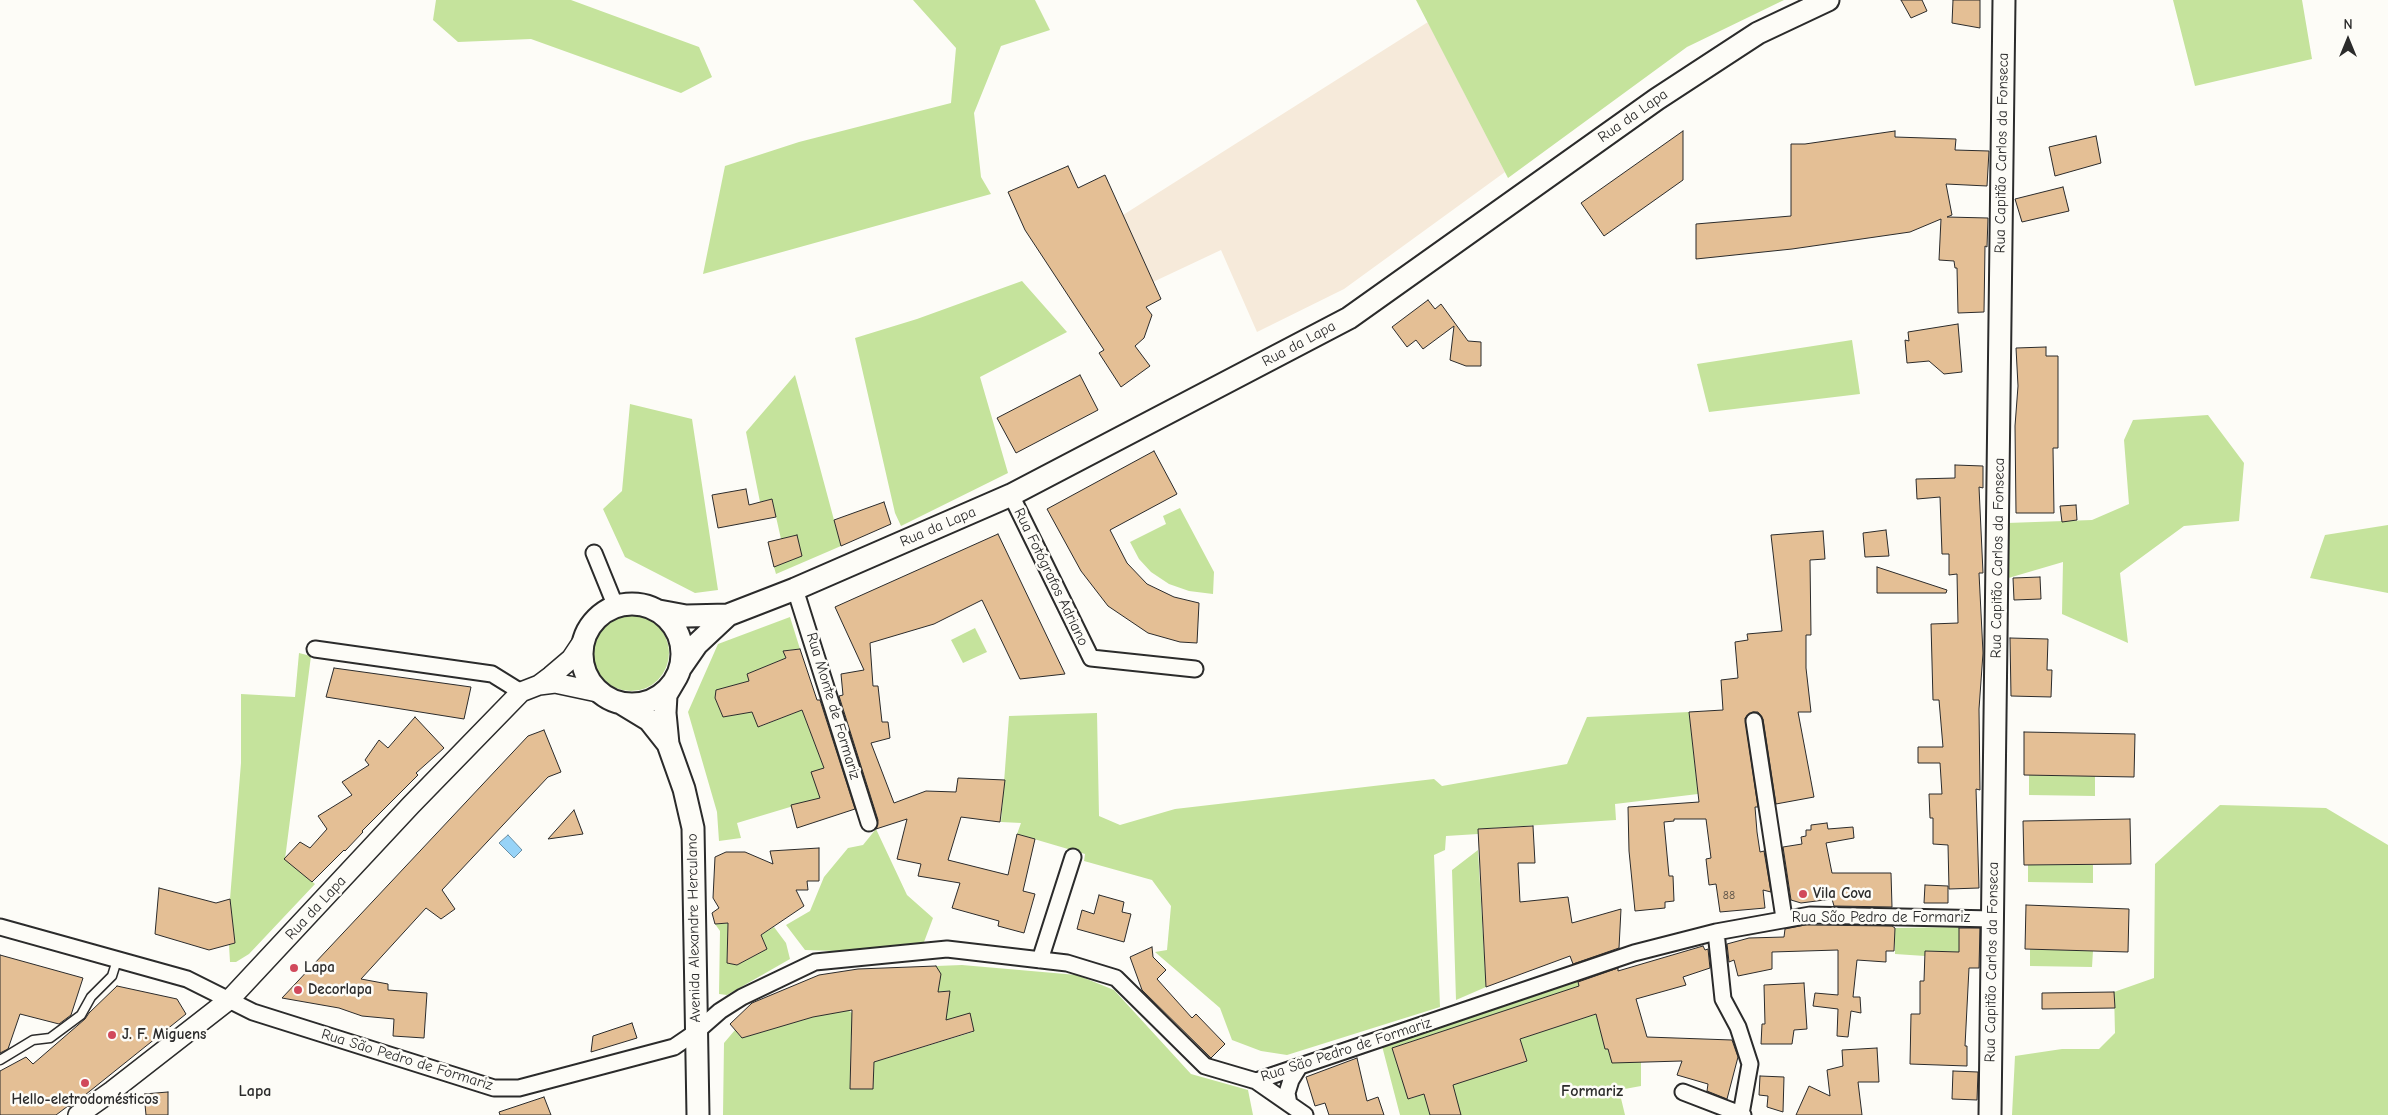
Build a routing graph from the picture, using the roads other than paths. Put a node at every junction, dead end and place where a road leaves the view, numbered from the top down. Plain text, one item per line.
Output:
1 (1828, 0) edge
2 (2004, 0) edge
3 (1011, 495) junction
4 (594, 553) dead end
5 (795, 589) junction
6 (616, 607) junction
7 (659, 612) junction
8 (728, 615) junction
9 (585, 638) junction
10 (315, 649) dead end
11 (1195, 669) dead end
12 (679, 672) junction
13 (539, 685) junction
14 (521, 692) junction
15 (609, 697) junction
16 (1754, 721) dead end
17 (668, 744) junction
18 (869, 823) dead end
19 (1073, 858) dead end
20 (1784, 918) junction
21 (1993, 918) junction
22 (0, 927) edge
23 (1716, 932) junction
24 (117, 960) junction
25 (1040, 960) junction
26 (230, 999) junction
27 (696, 1032) junction
28 (0, 1060) edge
29 (1299, 1067) junction
30 (1256, 1081) junction
31 (1683, 1092) dead end
32 (1289, 1104) junction
33 (78, 1115) edge
34 (698, 1115) edge
35 (1305, 1115) edge
36 (1742, 1115) edge
37 (1990, 1115) edge

1 - 3 main road, Rua da Lapa
2 - 21 main road, Rua Capitão Carlos da Fonseca
3 - 5 main road, Rua da Lapa
3 - 11 street, Rua Fotógrafos Adriano
4 - 6 street
5 - 8 main road, Rua da Lapa
5 - 18 street, Rua Monte de Formariz
6 - 7 main road
6 - 9 main road
7 - 8 main road, Rua da Lapa
7 - 12 main road
8 - 12 main road, Rua da Lapa
9 - 13 street, Rua da Lapa
9 - 15 main road
10 - 14 street
12 - 15 main road
12 - 17 main road, Avenida Alexandre Herculano
13 - 14 street, Rua da Lapa
13 - 15 street, Rua da Lapa
14 - 26 street, Rua da Lapa
15 - 17 main road, Avenida Alexandre Herculano
16 - 20 street
17 - 27 main road, Avenida Alexandre Herculano
19 - 25 street
20 - 21 street, Rua São Pedro de Formariz
20 - 23 street, Rua São Pedro de Formariz
21 - 37 main road, Rua Capitão Carlos da Fonseca
22 - 24 street, Rua São Pedro de Formariz
23 - 29 street, Rua São Pedro de Formariz
23 - 36 street
24 - 26 street, Rua São Pedro de Formariz
24 - 28 lane
25 - 27 street, Rua São Pedro de Formariz
25 - 30 street, Rua São Pedro de Formariz
26 - 27 street, Rua São Pedro de Formariz
26 - 33 street, Rua da Lapa
27 - 34 main road, Avenida Alexandre Herculano
29 - 30 street, Rua São Pedro de Formariz
29 - 32 street
30 - 32 street
31 - 36 street
32 - 35 street

